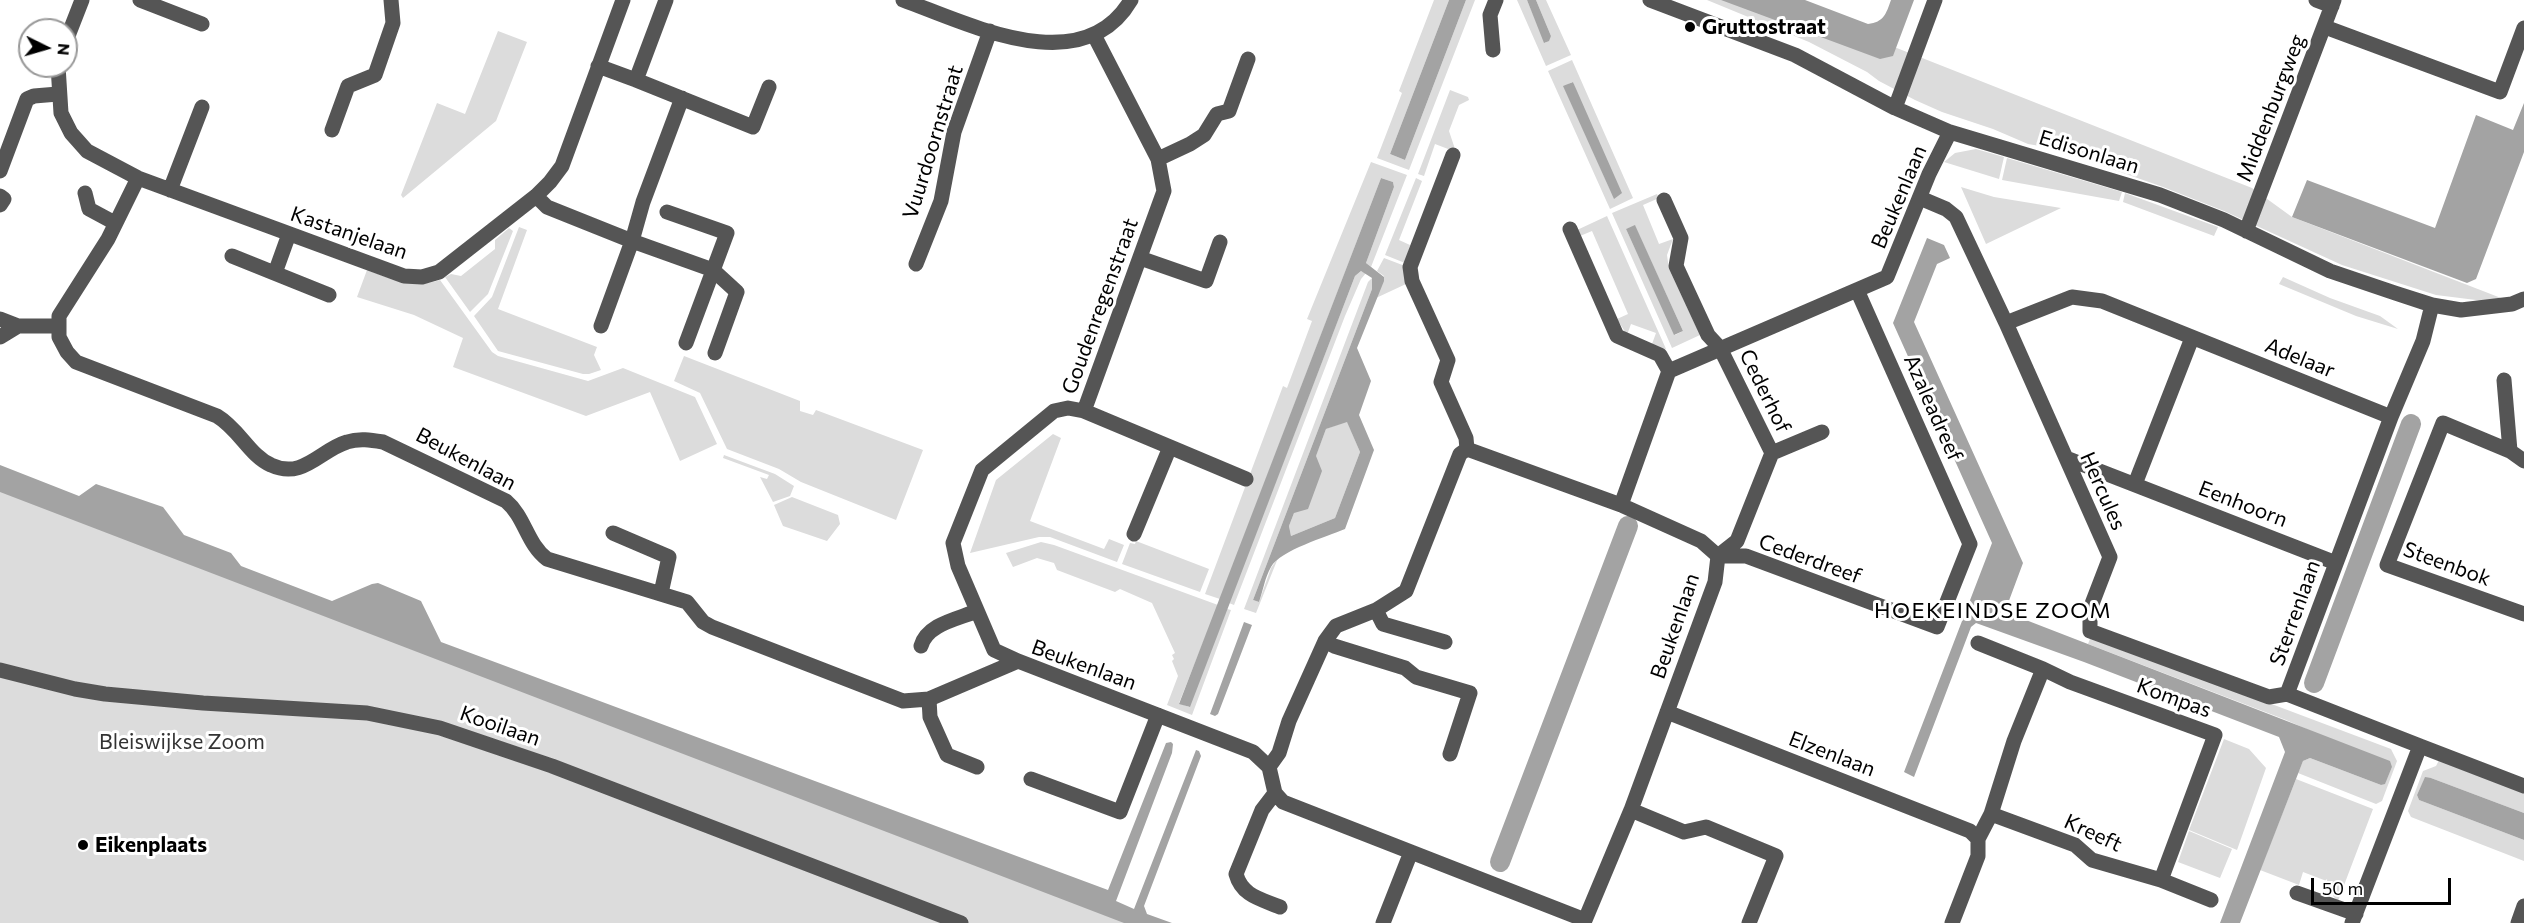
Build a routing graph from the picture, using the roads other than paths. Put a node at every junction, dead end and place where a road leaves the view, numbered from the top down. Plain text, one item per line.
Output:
1 (82, 0) edge
2 (140, 0) edge
3 (391, 0) edge
4 (623, 0) edge
5 (666, 0) edge
6 (903, 0) edge
7 (1131, 0) edge
8 (1496, 0) edge
9 (1650, 0) edge
10 (1935, 0) edge
11 (2316, 0) edge
12 (2333, 3) edge
13 (75, 18) edge
14 (202, 24) dead end
15 (2325, 27) junction
16 (2524, 28) edge
17 (990, 31) junction
18 (1094, 35) junction
19 (1492, 50) dead end
20 (1248, 59) dead end
21 (598, 66) junction
22 (58, 78) edge
23 (636, 80) junction
24 (769, 87) dead end
25 (58, 94) junction
26 (682, 98) junction
27 (202, 107) dead end
28 (1895, 108) junction
29 (332, 130) dead end
30 (1950, 132) junction
31 (1453, 155) dead end
32 (1158, 159) junction
33 (0, 171) edge
34 (138, 178) junction
35 (170, 190) junction
36 (85, 193) dead end
37 (0, 196) edge
38 (536, 196) junction
39 (1920, 198) junction
40 (1664, 200) dead end
41 (0, 205) edge
42 (667, 212) dead end
43 (115, 223) junction
44 (1570, 230) dead end
45 (2246, 231) junction
46 (289, 234) junction
47 (632, 241) junction
48 (1220, 242) dead end
49 (232, 256) dead end
50 (1140, 258) junction
51 (916, 264) dead end
52 (712, 270) junction
53 (275, 273) junction
54 (1857, 290) junction
55 (329, 295) dead end
56 (2524, 299) edge
57 (2432, 305) junction
58 (0, 319) edge
59 (2007, 323) junction
60 (18, 326) junction
61 (58, 326) junction
62 (601, 326) dead end
63 (0, 337) edge
64 (2192, 338) junction
65 (686, 343) dead end
66 (1720, 348) junction
67 (715, 353) dead end
68 (1669, 371) junction
69 (2504, 380) dead end
70 (1084, 411) junction
71 (2391, 417) junction
72 (1822, 432) dead end
73 (1170, 447) junction
74 (1467, 449) junction
75 (2510, 452) junction
76 (1772, 453) junction
77 (2066, 458) junction
78 (2524, 461) edge
79 (1246, 479) dead end
80 (2135, 484) junction
81 (1621, 505) junction
82 (613, 532) dead end
83 (1134, 534) dead end
84 (1970, 544) joint
85 (1718, 556) junction
86 (2336, 563) junction
87 (661, 593) junction
88 (1376, 610) junction
89 (977, 611) junction
90 (2524, 614) edge
91 (1325, 641) junction
92 (1445, 642) dead end
93 (1978, 643) dead end
94 (921, 646) dead end
95 (1018, 661) junction
96 (2043, 669) junction
97 (0, 670) edge
98 (2288, 694) junction
99 (929, 699) junction
100 (1667, 712) junction
101 (1158, 715) junction
102 (2420, 746) junction
103 (1450, 754) dead end
104 (977, 767) dead end
105 (1269, 767) junction
106 (1031, 779) dead end
107 (2524, 786) edge
108 (1275, 793) junction
109 (1631, 810) junction
110 (1991, 814) junction
111 (1978, 839) junction
112 (1411, 852) junction
113 (2161, 880) junction
114 (2297, 893) dead end
115 (2211, 900) dead end
116 (2524, 906) edge
117 (1280, 907) dead end
118 (2354, 919) edge
119 (1585, 922) edge
120 (961, 923) edge
121 (1383, 923) edge
122 (1749, 923) edge
123 (1952, 923) edge
124 (2518, 923) edge

1 - 13 street
2 - 14 street
3 - 29 street
4 - 21 street, Kastanjelaan
5 - 23 street
6 - 17 street
7 - 18 street
8 - 19 street
9 - 28 street, Edisonlaan
10 - 28 street
11 - 12 street
12 - 15 street, Middenburgweg
15 - 16 street
15 - 45 street, Middenburgweg
17 - 18 street
17 - 51 street, Vuurdoornstraat
18 - 32 street, Goudenregenstraat
20 - 32 street
21 - 23 street
21 - 38 street, Kastanjelaan
22 - 25 street, Kastanjelaan
23 - 26 street
24 - 26 street
25 - 33 street
25 - 34 street, Kastanjelaan
26 - 47 street
27 - 35 street
28 - 30 street, Edisonlaan
30 - 39 street, Beukenlaan
30 - 45 street, Edisonlaan
31 - 74 street
32 - 50 street, Goudenregenstraat
34 - 35 street, Kastanjelaan
34 - 43 street
35 - 46 street, Kastanjelaan
36 - 43 street
37 - 41 street
38 - 46 street, Kastanjelaan
38 - 47 street
39 - 54 street, Beukenlaan
39 - 59 street, Hercules
40 - 66 street
42 - 52 street
43 - 61 street
44 - 68 street
45 - 57 street, Edisonlaan
46 - 53 street
47 - 52 street
47 - 62 street
48 - 50 street
49 - 53 street
50 - 70 street, Goudenregenstraat
52 - 65 street
52 - 67 street
53 - 55 street
54 - 66 street, Beukenlaan
54 - 84 street, Azaleadreef
56 - 57 street, Edisonlaan
57 - 71 street, Sterrenlaan
58 - 60 street
59 - 64 street, Adelaar
59 - 77 street, Hercules
60 - 61 street
60 - 63 street
61 - 87 street, Beukenlaan
64 - 71 street, Adelaar
64 - 80 street
66 - 68 street, Beukenlaan
66 - 76 street, Cederhof
68 - 81 street
69 - 75 street
70 - 73 street
70 - 89 street, Goudenregenstraat
71 - 86 street, Sterrenlaan
72 - 76 street, Cederhof
73 - 79 street
73 - 83 street
74 - 81 street, Beukenlaan
74 - 88 street
75 - 78 street
75 - 90 street, Steenbok
76 - 85 street, Cederhof
77 - 80 street, Eenhoorn
77 - 98 street, Hercules
80 - 86 street, Eenhoorn
81 - 85 street, Beukenlaan
82 - 87 street
84 - 85 street, Cederdreef
85 - 100 street, Beukenlaan
86 - 98 street, Sterrenlaan
87 - 99 street, Beukenlaan
88 - 91 street
88 - 92 street
89 - 94 street
89 - 95 street, Goudenregenstraat
91 - 103 street
91 - 105 street
93 - 96 street, Kompas
95 - 99 street, Beukenlaan
95 - 101 street, Beukenlaan
96 - 110 street
96 - 113 street, Kompas
97 - 120 street, Kooilaan
98 - 102 street, Sterrenlaan
99 - 104 street
100 - 109 street, Beukenlaan
100 - 111 street, Elzenlaan
101 - 105 street, Beukenlaan
101 - 106 street
102 - 107 street, Sterrenlaan
102 - 118 street
105 - 108 street
108 - 112 street, Beukenlaan
108 - 117 street
109 - 119 street, Beukenlaan
109 - 122 street
110 - 111 street
110 - 113 street, Kreeft
111 - 123 street
112 - 119 street, Beukenlaan
112 - 121 street
113 - 115 street, Kreeft
114 - 118 street
116 - 124 street

